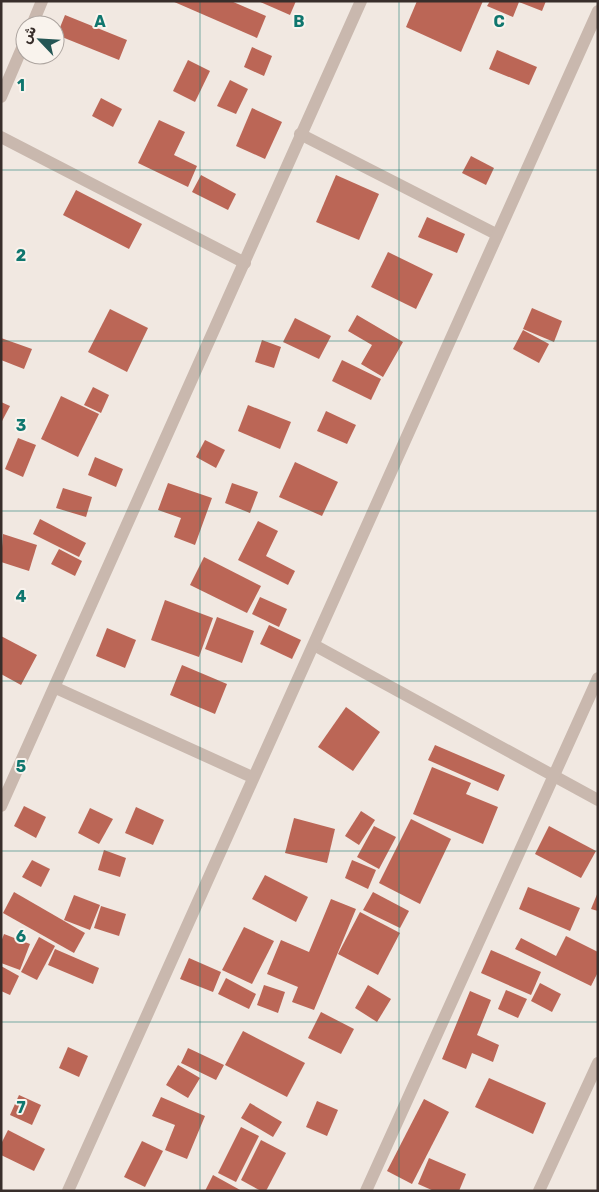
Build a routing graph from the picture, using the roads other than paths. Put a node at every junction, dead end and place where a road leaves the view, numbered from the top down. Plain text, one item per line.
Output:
1 (42, 1) edge
2 (361, 1) edge
3 (598, 11) edge
4 (36, 15) edge
5 (15, 64) edge
6 (1, 97) edge
7 (300, 134) junction
8 (1, 137) edge
9 (496, 234) junction
10 (245, 263) junction
11 (314, 645) junction
12 (598, 678) edge
13 (56, 688) junction
14 (252, 777) junction
15 (553, 777) junction
16 (598, 800) edge
17 (1, 806) edge
18 (598, 1062) edge
19 (68, 1191) edge
20 (366, 1191) edge
21 (539, 1191) edge

1 - 4 street
2 - 7 street
3 - 9 street
5 - 6 street
7 - 9 street
7 - 10 street
8 - 10 street
9 - 11 street
10 - 13 street
11 - 14 street
11 - 15 street
12 - 15 street
13 - 14 street
13 - 17 street
14 - 19 street
15 - 16 street
15 - 20 street
18 - 21 street

